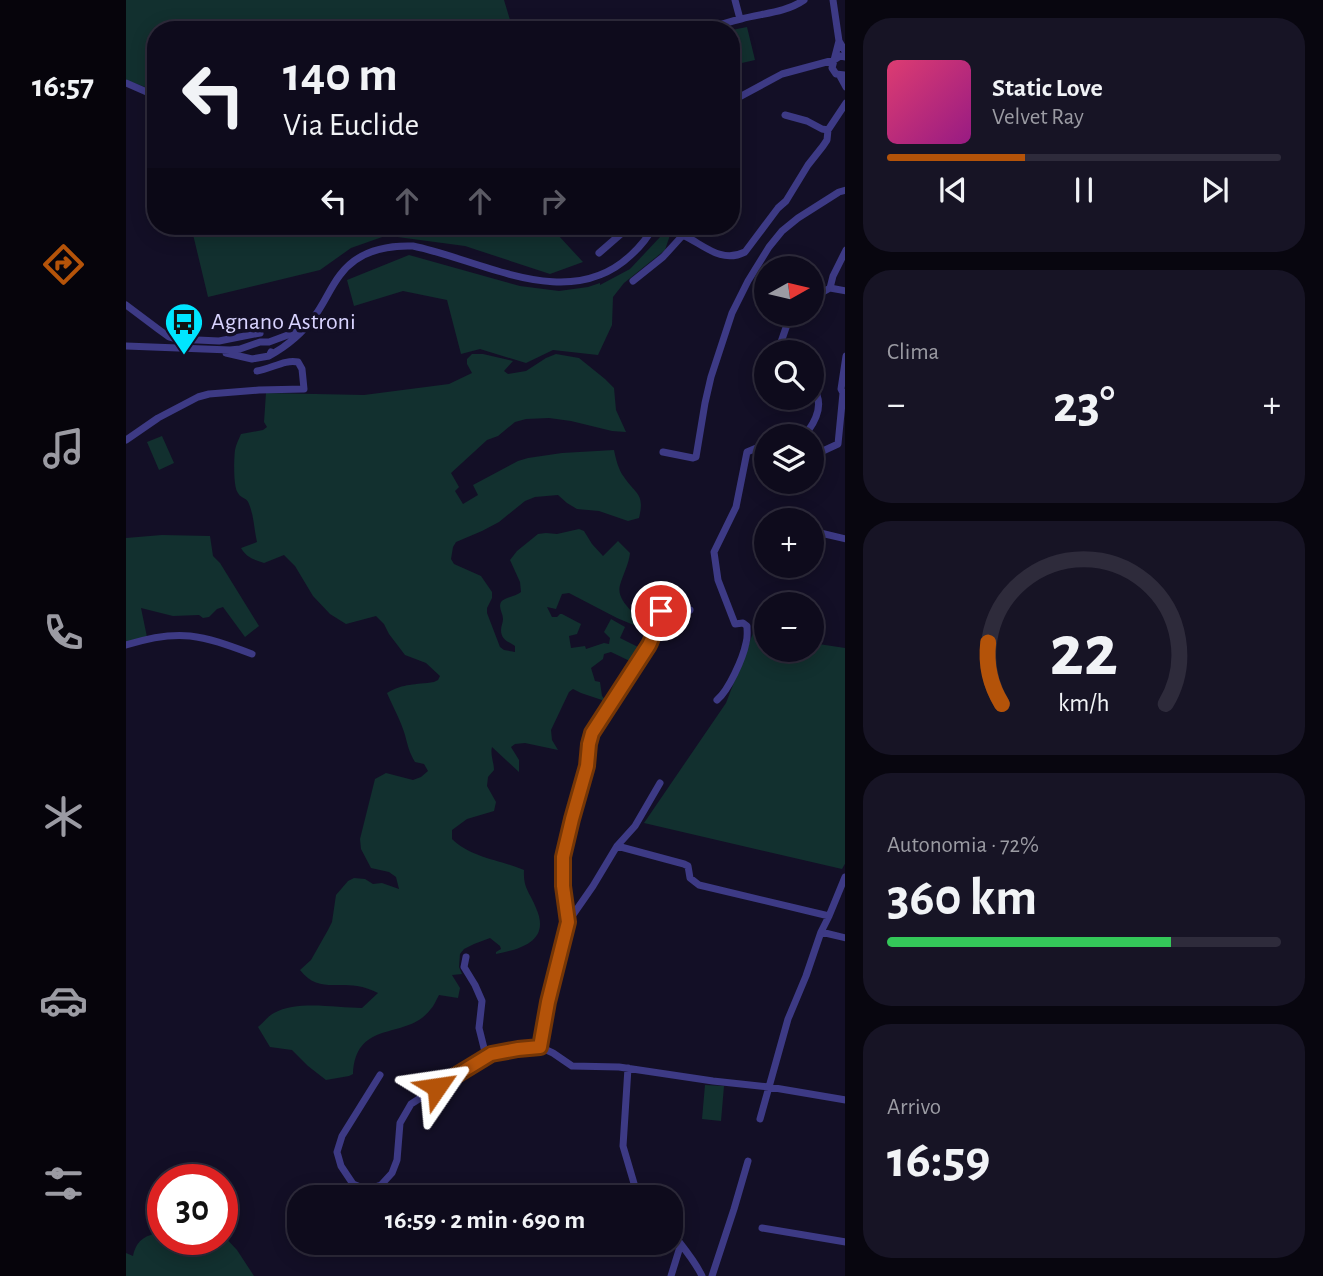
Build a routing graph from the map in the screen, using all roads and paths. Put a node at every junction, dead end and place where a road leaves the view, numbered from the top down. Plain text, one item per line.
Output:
1 (735, 0) edge
2 (804, 0) edge
3 (833, 0) edge
4 (740, 19) junction
5 (733, 21) edge
6 (839, 41) junction
7 (845, 55) edge
8 (833, 64) junction
9 (843, 76) edge
10 (126, 83) edge
11 (845, 87) edge
12 (147, 92) edge
13 (740, 97) edge
14 (845, 103) edge
15 (785, 115) dead end
16 (828, 130) junction
17 (845, 190) edge
18 (619, 235) edge
19 (649, 235) edge
20 (672, 235) dead end
21 (683, 235) junction
22 (845, 250) edge
23 (599, 253) dead end
24 (633, 281) dead end
25 (830, 288) junction
26 (824, 291) edge
27 (845, 291) edge
28 (126, 305) edge
29 (304, 329) junction
30 (262, 343) junction
31 (126, 346) edge
32 (215, 350) junction
33 (269, 356) junction
34 (845, 356) edge
35 (253, 358) junction
36 (126, 440) edge
37 (754, 449) edge
38 (824, 450) edge
39 (663, 452) dead end
40 (824, 534) edge
41 (845, 539) edge
42 (690, 610) dead end
43 (126, 645) edge
44 (252, 654) dead end
45 (717, 700) dead end
46 (660, 783) dead end
47 (617, 846) junction
48 (845, 877) edge
49 (829, 916) junction
50 (568, 922) junction
51 (821, 932) junction
52 (845, 938) edge
53 (466, 957) dead end
54 (540, 1047) junction
55 (486, 1056) junction
56 (628, 1068) junction
57 (380, 1075) dead end
58 (769, 1087) junction
59 (845, 1100) edge
60 (760, 1119) dead end
61 (748, 1161) dead end
62 (634, 1185) edge
63 (762, 1228) dead end
64 (845, 1242) edge
65 (683, 1248) edge
66 (677, 1255) edge
67 (671, 1276) edge
68 (702, 1276) edge
69 (712, 1276) edge

1 - 4 street
2 - 4 street
3 - 6 street
4 - 5 street
6 - 7 street
6 - 8 street
7 - 8 street
8 - 9 street
8 - 13 street
9 - 11 street
10 - 12 street
14 - 16 street
15 - 16 street
16 - 21 street
17 - 39 street
18 - 23 street
19 - 29 street
20 - 21 street
21 - 24 street
22 - 25 street
25 - 26 street
25 - 27 street
28 - 30 street
29 - 30 street
29 - 33 street
30 - 32 street
30 - 33 street
30 - 35 street
31 - 32 street
32 - 35 street
33 - 35 street
34 - 38 street
35 - 36 street
37 - 45 street
40 - 41 street
42 - 50 street
43 - 44 street
46 - 47 street
47 - 49 street
47 - 50 street
48 - 49 street
49 - 51 street
50 - 54 street
51 - 52 street
51 - 58 street
53 - 55 street
54 - 55 street
54 - 56 street
55 - 57 street
56 - 58 street
56 - 62 street
58 - 59 street
58 - 60 street
61 - 69 street
63 - 64 street
65 - 68 street
66 - 67 street

